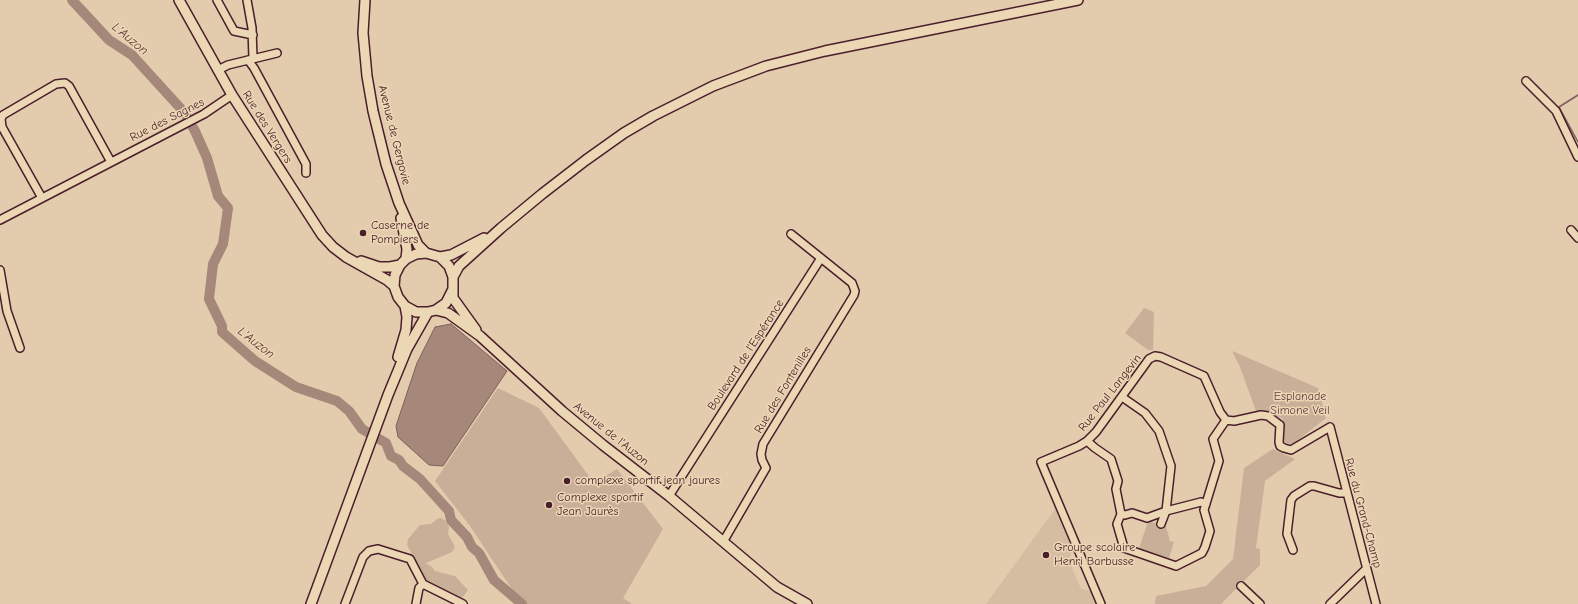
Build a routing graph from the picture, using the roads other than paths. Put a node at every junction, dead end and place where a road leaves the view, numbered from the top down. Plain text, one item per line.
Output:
1 (179, 0) edge
2 (217, 0) edge
3 (247, 0) edge
4 (365, 0) edge
5 (1078, 0) edge
6 (252, 35) junction
7 (277, 53) dead end
8 (250, 60) junction
9 (218, 70) junction
10 (1526, 81) dead end
11 (232, 95) junction
12 (1578, 157) edge
13 (111, 162) junction
14 (306, 173) dead end
15 (42, 198) junction
16 (399, 203) junction
17 (0, 220) edge
18 (501, 228) junction
19 (1571, 230) dead end
20 (791, 234) dead end
21 (1578, 238) edge
22 (426, 253) junction
23 (346, 257) junction
24 (440, 257) junction
25 (821, 258) junction
26 (403, 262) junction
27 (0, 270) edge
28 (453, 277) junction
29 (394, 286) junction
30 (453, 289) junction
31 (405, 306) junction
32 (432, 311) junction
33 (480, 336) junction
34 (20, 348) dead end
35 (388, 395) junction
36 (1122, 397) junction
37 (1226, 420) junction
38 (1088, 441) junction
39 (1346, 493) junction
40 (669, 496) junction
41 (1206, 504) junction
42 (1166, 511) junction
43 (1122, 514) junction
44 (1161, 524) dead end
45 (723, 542) junction
46 (1293, 550) dead end
47 (1366, 569) junction
48 (423, 584) junction
49 (1241, 586) dead end
50 (311, 604) edge
51 (345, 604) edge
52 (416, 604) edge
53 (463, 604) edge
54 (807, 604) edge
55 (1101, 604) edge
56 (1260, 604) edge
57 (1330, 604) edge
58 (1376, 604) edge

1 - 9 main road, Rue des Vergers
2 - 6 street
3 - 6 street
4 - 16 main road, Avenue de Gergovie
5 - 18 main road
6 - 8 street
7 - 8 street
8 - 9 street
8 - 14 street
9 - 11 main road, Rue des Vergers
10 - 12 street
11 - 13 street, Rue des Sagnes
11 - 23 main road, Rue des Vergers
13 - 15 street, Rue des Sagnes
13 - 15 street
15 - 17 street, Rue des Sagnes
16 - 22 main road, Avenue de Gergovie
16 - 26 main road, Avenue de Gergovie
18 - 24 main road
18 - 28 main road
19 - 21 street
20 - 25 street
22 - 24 main road
22 - 26 main road
23 - 26 main road
23 - 29 main road
24 - 28 main road
25 - 40 street, Boulevard de l'Espérance
25 - 45 street, Rue des Fontenilles
26 - 29 main road
27 - 34 street
28 - 30 main road
29 - 31 main road
30 - 32 main road
30 - 33 main road
31 - 32 main road
31 - 35 main road
32 - 33 main road
32 - 35 main road
33 - 40 main road, Avenue de l'Auzon
35 - 50 main road
36 - 37 street, Rue Paul Langevin
36 - 38 street, Rue Paul Langevin
36 - 42 street
37 - 39 street, Rue du Grand-Champ
37 - 41 street
38 - 43 street
38 - 55 street, Rue Paul Langevin
39 - 46 street
39 - 47 street, Rue du Grand-Champ
40 - 45 main road, Avenue de l'Auzon
41 - 42 street
41 - 43 street
42 - 43 street
42 - 44 street
45 - 54 main road, Avenue de l'Auzon
47 - 57 street
47 - 58 street, Rue du Grand-Champ
48 - 51 street
48 - 52 street
48 - 53 street
49 - 56 street

